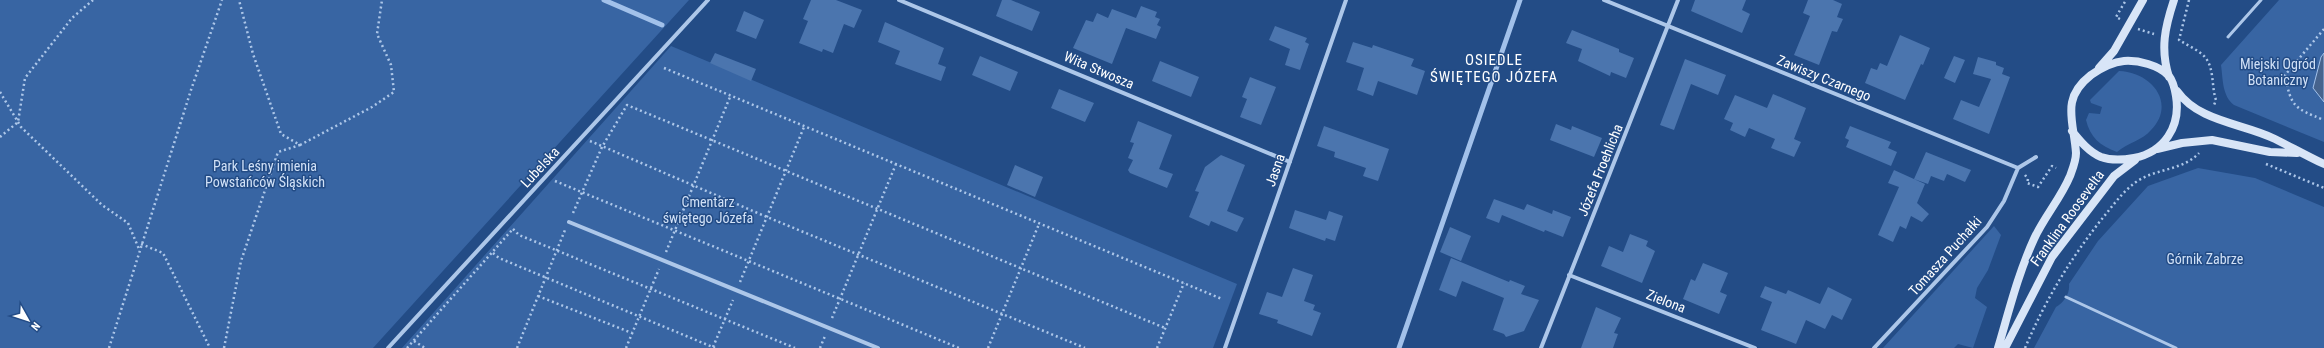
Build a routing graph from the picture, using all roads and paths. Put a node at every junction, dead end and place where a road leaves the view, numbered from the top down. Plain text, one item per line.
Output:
1 (93, 0) edge
2 (222, 0) edge
3 (239, 0) edge
4 (382, 0) edge
5 (708, 0) edge
6 (899, 0) edge
7 (1346, 0) edge
8 (1604, 0) edge
9 (1678, 0) edge
10 (2144, 0) edge
11 (2174, 0) edge
12 (2189, 0) edge
13 (2261, 0) edge
14 (1669, 27) junction
15 (2324, 29) edge
16 (2228, 37) dead end
17 (664, 68) dead end
18 (2094, 73) junction
19 (2169, 77) junction
20 (2175, 89) junction
21 (0, 92) edge
22 (730, 97) junction
23 (2211, 116) junction
24 (2324, 120) edge
25 (18, 122) junction
26 (804, 127) junction
27 (2072, 131) junction
28 (0, 137) edge
29 (712, 140) junction
30 (590, 141) dead end
31 (2203, 141) junction
32 (300, 145) junction
33 (602, 147) junction
34 (2156, 149) junction
35 (2299, 153) junction
36 (2140, 156) junction
37 (2036, 157) dead end
38 (1290, 162) junction
39 (2262, 163) dead end
40 (896, 164) junction
41 (2324, 164) edge
42 (2018, 168) junction
43 (2056, 168) dead end
44 (786, 171) junction
45 (694, 186) junction
46 (2324, 188) edge
47 (878, 208) junction
48 (767, 217) junction
49 (569, 222) junction
50 (1039, 224) junction
51 (513, 229) dead end
52 (141, 244) junction
53 (140, 249) junction
54 (557, 250) junction
55 (492, 253) dead end
56 (858, 254) junction
57 (663, 260) junction
58 (1022, 267) junction
59 (1569, 275) junction
60 (545, 277) junction
61 (1184, 283) junction
62 (650, 288) junction
63 (737, 290) junction
64 (538, 296) junction
65 (2066, 297) dead end
66 (1222, 299) dead end
67 (1003, 313) junction
68 (638, 317) junction
69 (725, 319) junction
70 (828, 328) junction
71 (1165, 328) junction
72 (632, 333) junction
73 (414, 340) dead end
74 (109, 348) edge
75 (210, 348) edge
76 (224, 348) edge
77 (388, 348) edge
78 (426, 348) edge
79 (517, 348) edge
80 (626, 348) edge
81 (714, 348) edge
82 (795, 348) edge
83 (878, 348) edge
84 (988, 348) edge
85 (1085, 348) edge
86 (1157, 348) edge
87 (1225, 348) edge
88 (1541, 348) edge
89 (1755, 348) edge
90 (1874, 348) edge
91 (1998, 348) edge
92 (2005, 348) edge
93 (2025, 348) edge
94 (2176, 348) edge

1 - 25 path
2 - 52 path
3 - 32 path
4 - 32 path
5 - 77 street, Lubelska
6 - 38 street, Wita Stwosza
7 - 38 street, Jasna
8 - 14 street, Zawiszy Czarnego
9 - 14 street, Józefa Froehlicha
10 - 18 street
11 - 19 street
12 - 23 path
13 - 16 lane
14 - 42 street, Zawiszy Czarnego
14 - 59 street, Józefa Froehlicha
15 - 24 path
17 - 22 path
18 - 19 street
18 - 27 street
19 - 20 street
20 - 23 street
20 - 34 street
21 - 25 path
22 - 26 path
22 - 29 path
23 - 35 street
25 - 28 path
25 - 53 path
26 - 40 path
26 - 44 path
27 - 36 street
27 - 91 street, Franklina Roosevelta
29 - 33 path
29 - 44 path
29 - 45 path
30 - 33 path
31 - 34 street
31 - 35 street
31 - 93 path
32 - 76 path
33 - 45 path
33 - 49 path
34 - 36 street
35 - 41 street
36 - 92 street, Franklina Roosevelta
37 - 42 street
38 - 87 street, Jasna
39 - 46 path
40 - 47 path
40 - 50 path
42 - 43 path
42 - 90 street, Tomasza Puchałki
44 - 47 path
44 - 48 path
45 - 48 path
45 - 57 path
47 - 56 path
47 - 58 path
48 - 56 path
48 - 63 path
49 - 54 path
49 - 57 street
50 - 58 path
50 - 61 path
51 - 54 path
52 - 53 path
52 - 75 path
53 - 74 path
54 - 60 path
54 - 62 path
55 - 60 path
56 - 67 path
56 - 70 path
57 - 62 path
57 - 63 street
58 - 67 path
58 - 71 path
59 - 88 street, Józefa Froehlicha
59 - 89 street, Zielona
60 - 64 path
60 - 68 path
61 - 66 path
61 - 71 path
62 - 68 path
62 - 69 path
63 - 69 path
63 - 70 street
64 - 72 path
64 - 79 path
65 - 94 lane
67 - 84 path
67 - 85 path
68 - 72 path
68 - 81 path
69 - 81 path
69 - 82 path
70 - 83 street
71 - 86 path
72 - 80 path
73 - 78 path

